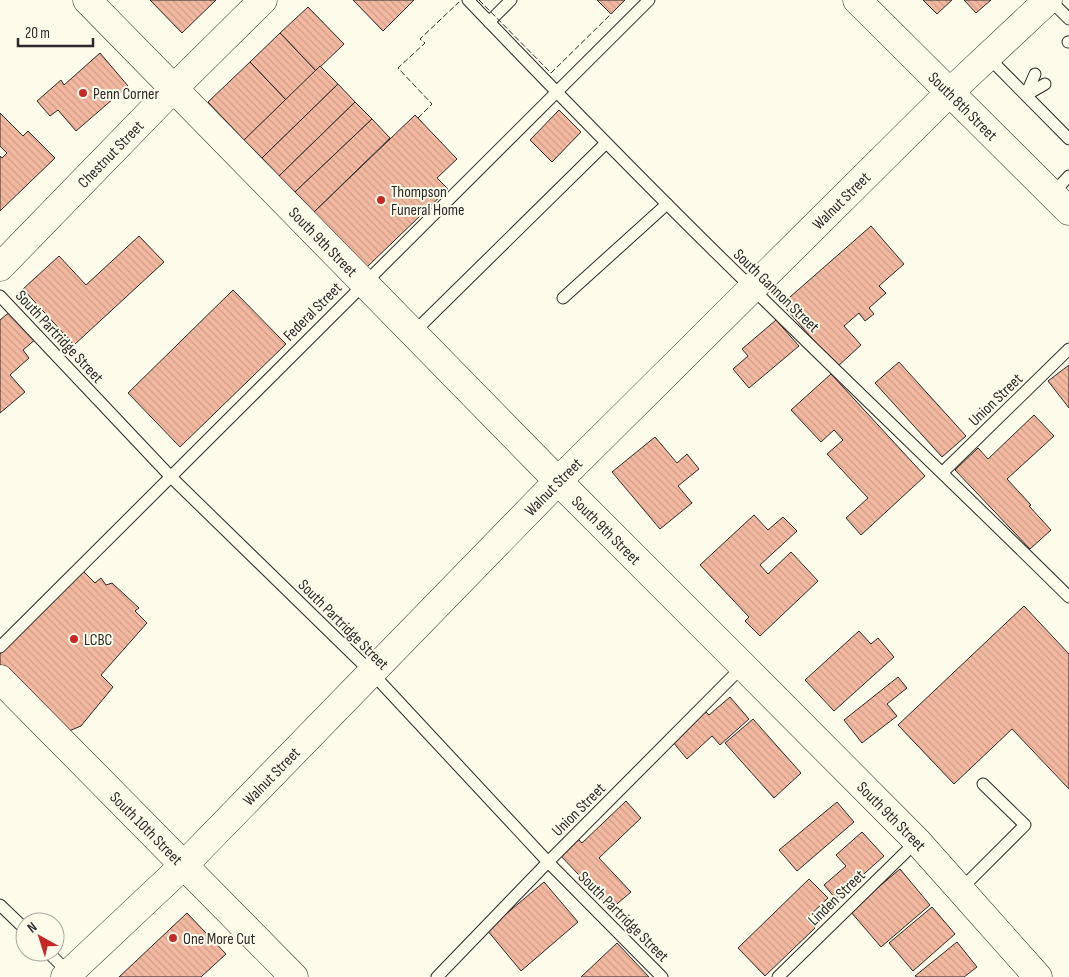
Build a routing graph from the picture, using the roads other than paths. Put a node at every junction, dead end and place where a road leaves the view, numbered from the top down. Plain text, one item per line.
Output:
1 (88, 0) edge
2 (263, 0) edge
3 (468, 0) edge
4 (511, 0) edge
5 (649, 0) edge
6 (857, 0) edge
7 (1049, 0) edge
8 (1069, 19) edge
9 (488, 22) junction
10 (988, 57) junction
11 (1035, 74) dead end
12 (1045, 84) dead end
13 (173, 89) junction
14 (556, 92) junction
15 (950, 92) junction
16 (1026, 96) junction
17 (1069, 139) edge
18 (606, 143) junction
19 (1063, 194) edge
20 (667, 204) junction
21 (0, 267) edge
22 (364, 283) junction
23 (752, 289) junction
24 (0, 296) edge
25 (562, 298) dead end
26 (413, 333) junction
27 (1069, 349) edge
28 (943, 472) junction
29 (170, 477) junction
30 (558, 481) junction
31 (1069, 597) edge
32 (0, 647) edge
33 (744, 666) junction
34 (371, 672) junction
35 (0, 679) edge
36 (983, 784) dead end
37 (916, 841) junction
38 (548, 862) junction
39 (184, 865) junction
40 (960, 890) junction
41 (0, 905) edge
42 (15, 919) edge
43 (56, 962) edge
44 (67, 975) edge
45 (294, 977) edge
46 (437, 977) edge
47 (662, 977) edge
48 (778, 977) edge
49 (1038, 977) edge

1 - 13 main road, South 9th Street
2 - 13 main road, Chestnut Street
3 - 9 lane, South Gannon Street
4 - 9 lane
5 - 14 lane, Federal Street
6 - 15 main road, South 8th Street
7 - 8 lane
7 - 10 main road, Walnut Street
9 - 14 lane, South Gannon Street
10 - 15 main road, Walnut Street
10 - 16 lane
11 - 16 lane
12 - 16 lane
13 - 21 main road, Chestnut Street
13 - 22 main road, South 9th Street
14 - 18 lane, South Gannon Street
14 - 22 lane, Federal Street
15 - 19 main road, South 8th Street
15 - 23 main road, Walnut Street
16 - 17 lane
18 - 20 lane, South Gannon Street
18 - 26 lane
20 - 23 lane, South Gannon Street
20 - 25 lane
22 - 26 main road, South 9th Street
22 - 29 lane, Federal Street
23 - 28 lane, South Gannon Street
23 - 30 main road, Walnut Street
24 - 29 lane, South Partridge Street
26 - 30 main road, South 9th Street
27 - 28 lane, Union Street
28 - 31 lane, South Gannon Street
29 - 32 lane, Federal Street
29 - 34 lane, South Partridge Street
30 - 33 main road, South 9th Street
30 - 34 main road, Walnut Street
33 - 37 main road, South 9th Street
33 - 38 lane, Union Street
34 - 38 lane, South Partridge Street
34 - 39 main road, Walnut Street
35 - 39 main road, South 10th Street
36 - 40 lane
37 - 40 main road, South 9th Street
37 - 48 lane, Linden Street
38 - 46 lane, Union Street
38 - 47 lane, South Partridge Street
39 - 44 main road, Walnut Street
39 - 45 main road, South 10th Street
40 - 49 main road, South 9th Street
41 - 42 lane
43 - 44 lane

